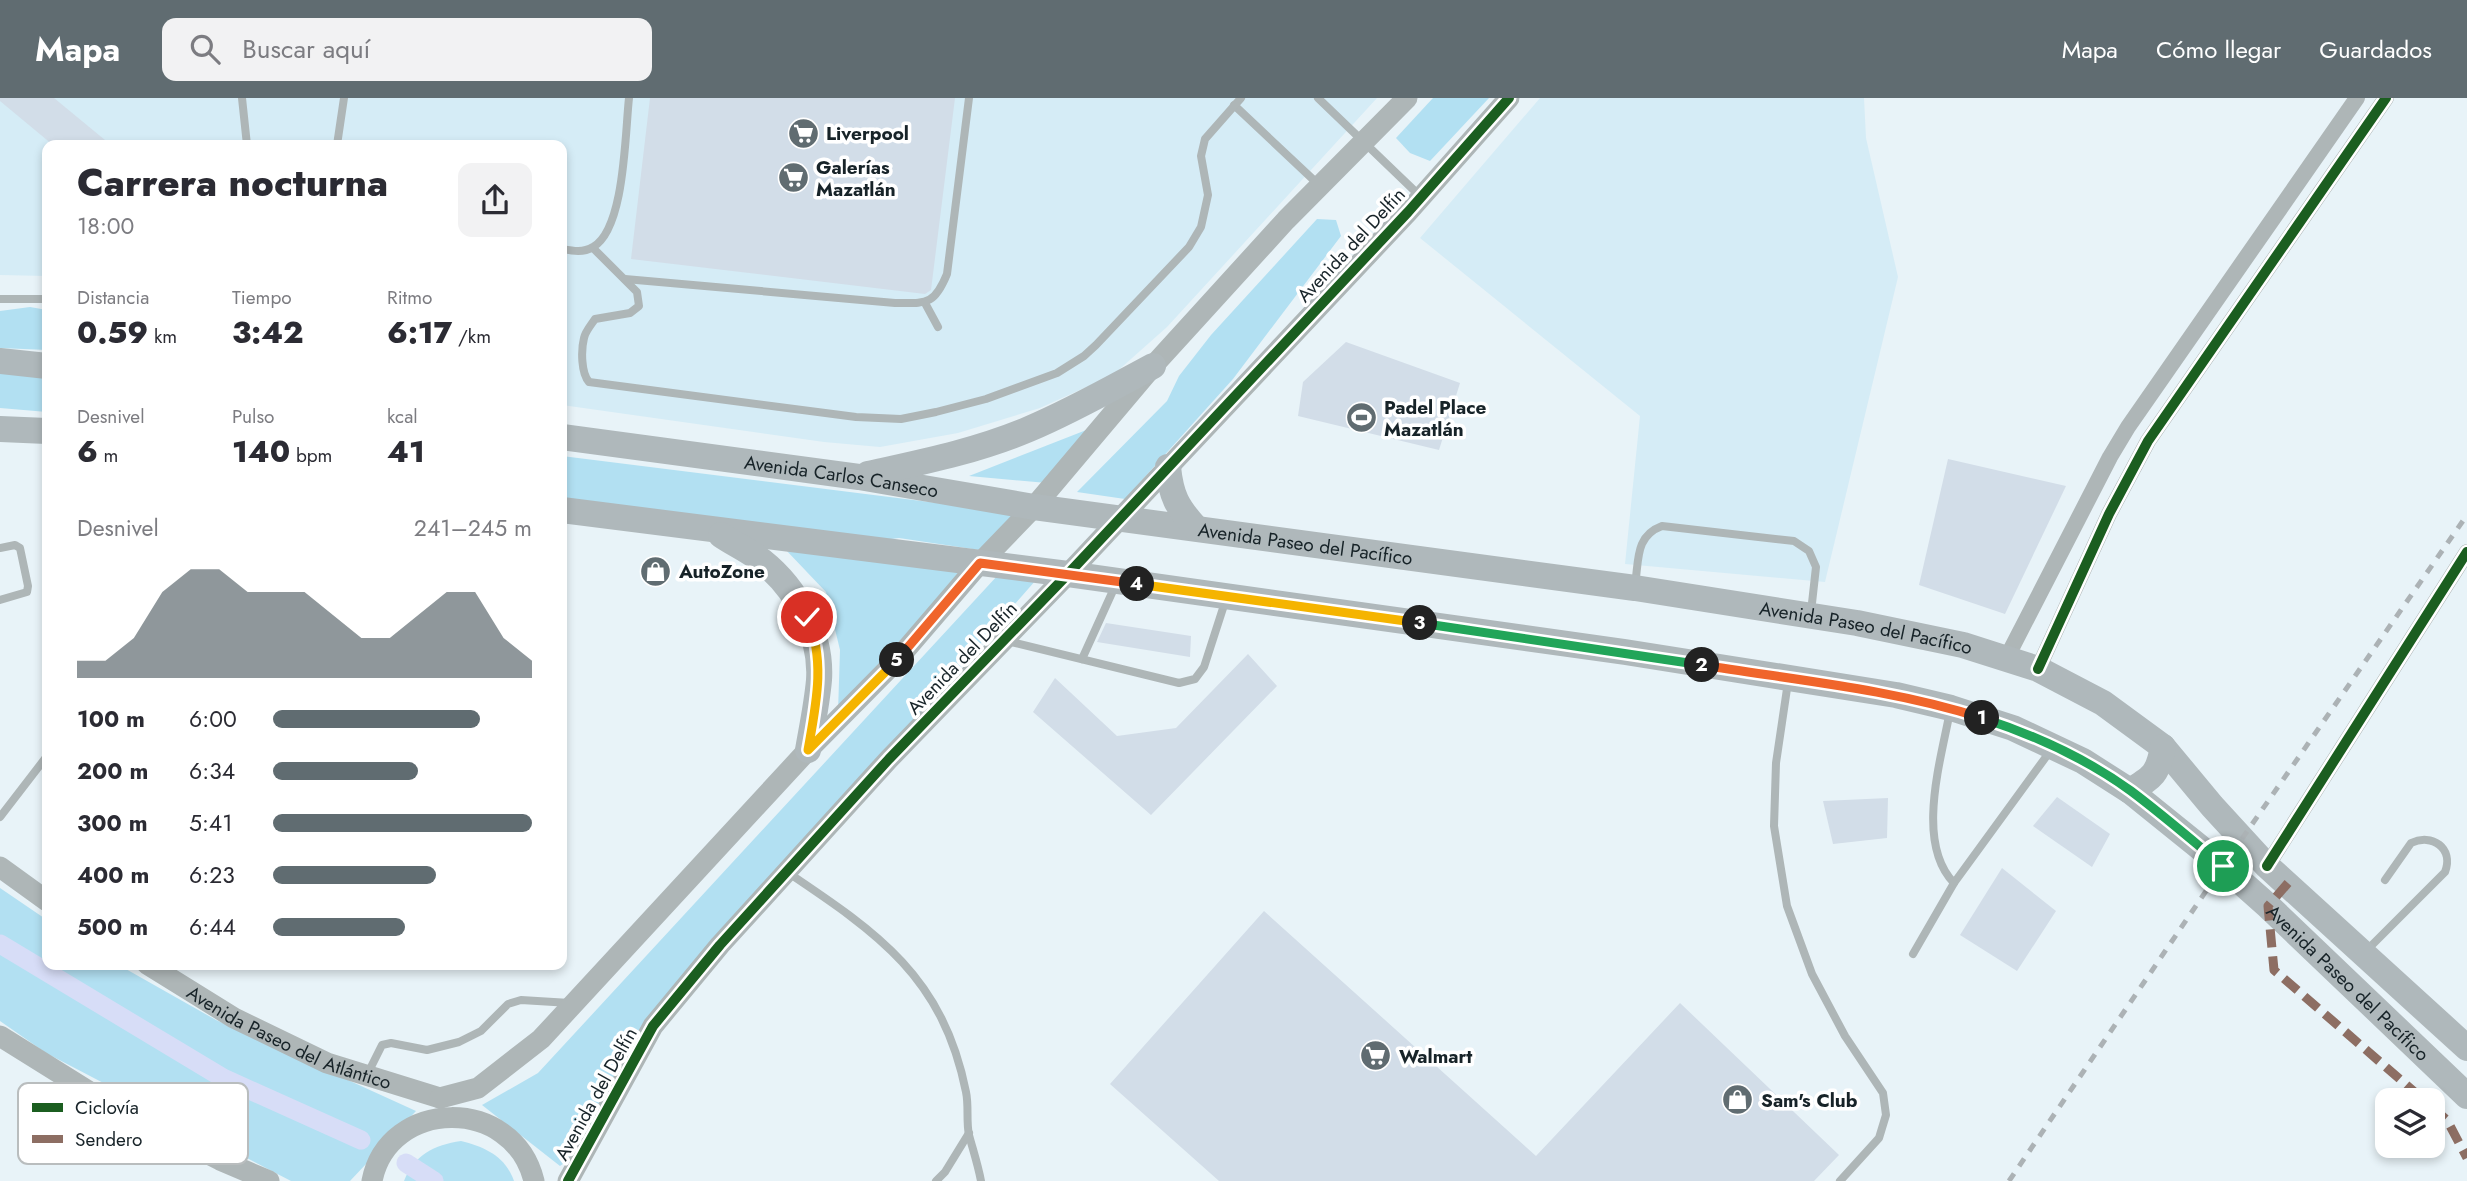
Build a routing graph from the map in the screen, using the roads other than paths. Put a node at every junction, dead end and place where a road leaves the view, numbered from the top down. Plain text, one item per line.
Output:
1 (242, 98) edge
2 (344, 98) edge
3 (629, 98) edge
4 (969, 98) edge
5 (1318, 98) edge
6 (1408, 98) edge
7 (1509, 98) edge
8 (2357, 98) edge
9 (2386, 98) edge
10 (1238, 102) edge
11 (2329, 139) junction
12 (246, 140) edge
13 (338, 140) edge
14 (1364, 142) junction
15 (2348, 153) junction
16 (1321, 186) junction
17 (1421, 197) junction
18 (593, 248) junction
19 (567, 251) edge
20 (625, 279) junction
21 (0, 299) edge
22 (42, 299) edge
23 (925, 303) junction
24 (938, 327) dead end
25 (0, 361) edge
26 (42, 365) edge
27 (1153, 366) junction
28 (0, 429) edge
29 (42, 430) edge
30 (567, 438) edge
31 (1168, 467) junction
32 (859, 477) junction
33 (1034, 507) junction
34 (567, 511) edge
35 (1119, 517) junction
36 (1196, 528) junction
37 (713, 531) junction
38 (0, 548) edge
39 (2467, 552) edge
40 (980, 563) junction
41 (1068, 574) junction
42 (1117, 581) junction
43 (1635, 588) junction
44 (1227, 596) junction
45 (0, 600) edge
46 (1810, 616) junction
47 (1004, 640) junction
48 (1082, 659) junction
49 (2006, 659) junction
50 (2038, 669) junction
51 (1788, 679) junction
52 (1951, 708) junction
53 (2053, 747) junction
54 (2163, 747) junction
55 (808, 750) junction
56 (42, 762) edge
57 (2130, 790) junction
58 (0, 817) edge
59 (2267, 866) junction
60 (0, 867) edge
61 (787, 872) junction
62 (2385, 880) dead end
63 (1954, 883) junction
64 (42, 897) edge
65 (2364, 953) junction
66 (1913, 954) dead end
67 (160, 970) edge
68 (573, 1003) junction
69 (0, 1036) edge
70 (2467, 1048) edge
71 (367, 1075) junction
72 (75, 1083) edge
73 (2467, 1096) edge
74 (442, 1107) junction
75 (969, 1133) junction
76 (222, 1164) edge
77 (229, 1164) edge
78 (230, 1181) edge
79 (268, 1181) edge
80 (372, 1181) edge
81 (534, 1181) edge
82 (568, 1181) edge
83 (936, 1181) edge
84 (981, 1181) edge
85 (1840, 1181) edge

1 - 12 lane
2 - 13 lane
3 - 18 lane
4 - 23 lane
5 - 14 lane
6 - 14 street
7 - 17 street, Avenida del Delfín
8 - 11 street
9 - 15 street
10 - 16 lane
10 - 20 lane
11 - 15 street
11 - 49 street
14 - 16 street
14 - 17 lane
15 - 50 street
16 - 27 street
17 - 31 street, Avenida del Delfín
18 - 19 lane
18 - 20 lane
20 - 23 lane
21 - 22 lane
23 - 24 lane
25 - 26 main road
27 - 32 main road
27 - 33 street
28 - 29 main road
30 - 32 main road, Avenida Carlos Canseco
31 - 35 street, Avenida del Delfín
31 - 36 main road
32 - 33 main road, Avenida Carlos Canseco
33 - 35 main road, Avenida Carlos Canseco
33 - 40 street
34 - 37 main road
35 - 36 main road, Avenida Paseo del Pacífico
35 - 41 street, Avenida del Delfín
36 - 43 main road, Avenida Paseo del Pacífico
37 - 40 main road
37 - 55 main road
38 - 45 lane
39 - 59 street
40 - 41 main road
40 - 55 street
41 - 42 main road, Avenida Paseo del Pacífico
41 - 47 street, Avenida del Delfín
42 - 44 main road, Avenida Paseo del Pacífico
42 - 48 lane
43 - 46 main road, Avenida Paseo del Pacífico
43 - 46 lane
44 - 48 lane
44 - 51 main road, Avenida Paseo del Pacífico
46 - 49 main road, Avenida Paseo del Pacífico
47 - 48 lane
47 - 61 street, Avenida del Delfín
49 - 50 main road, Avenida Paseo del Pacífico
50 - 54 main road, Avenida Paseo del Pacífico
51 - 52 main road, Avenida Paseo del Pacífico
51 - 85 lane
52 - 53 main road, Avenida Paseo del Pacífico
52 - 63 lane
53 - 57 main road, Avenida Paseo del Pacífico
53 - 63 lane
54 - 57 main road
54 - 59 main road, Avenida Paseo del Pacífico
55 - 68 street
56 - 58 lane
57 - 73 main road, Avenida Paseo del Pacífico
59 - 65 main road, Avenida Paseo del Pacífico
60 - 64 street
61 - 75 lane
61 - 82 street, Avenida del Delfín
62 - 65 lane
63 - 66 lane
65 - 70 main road, Avenida Paseo del Pacífico
67 - 71 street, Avenida Paseo del Atlántico
68 - 71 lane
68 - 74 street
69 - 72 street
71 - 74 street, Avenida Paseo del Atlántico
74 - 80 street
74 - 81 street
75 - 83 lane
75 - 84 lane
76 - 78 street
77 - 79 street

